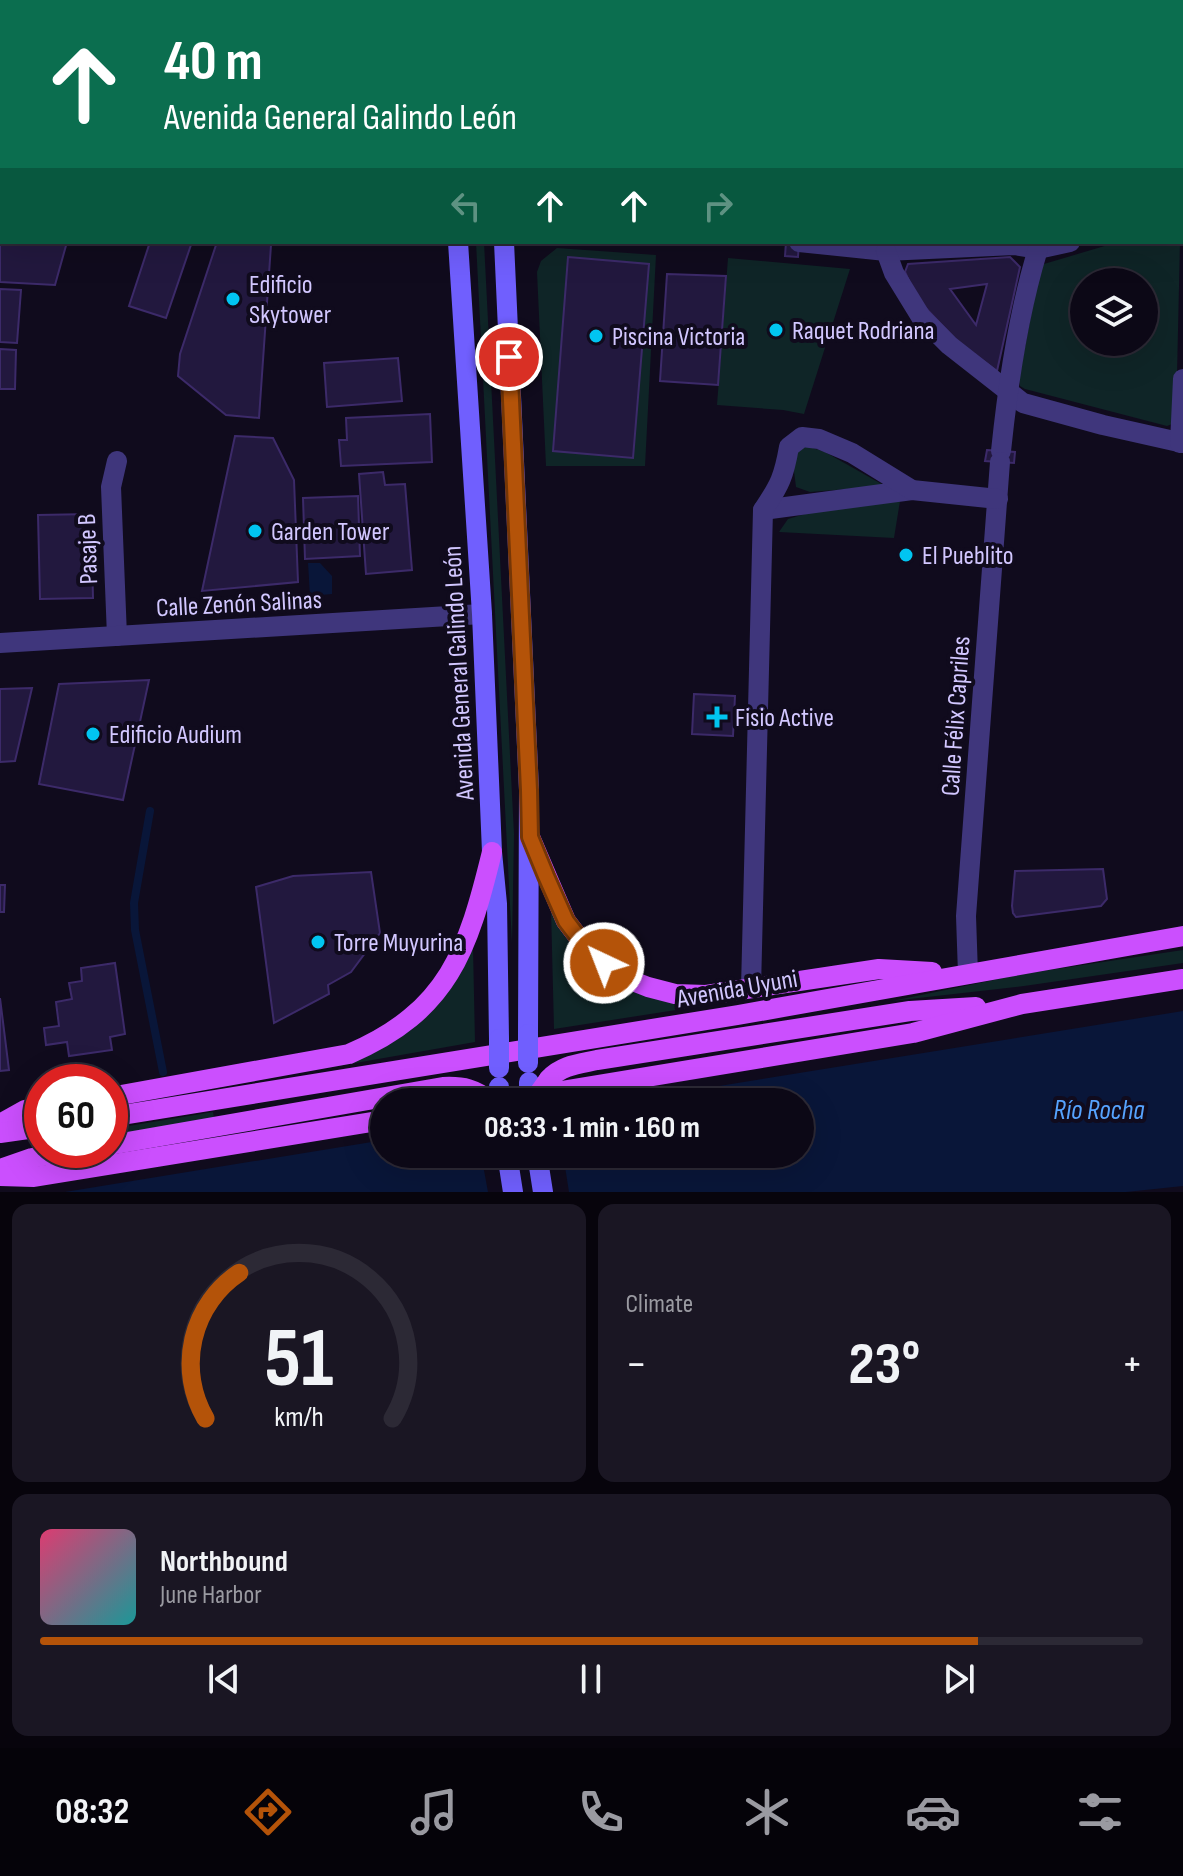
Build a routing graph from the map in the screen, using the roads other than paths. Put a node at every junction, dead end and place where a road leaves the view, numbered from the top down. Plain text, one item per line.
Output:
1 (458, 244) edge
2 (504, 244) edge
3 (818, 244) edge
4 (1061, 244) edge
5 (1038, 249) junction
6 (886, 251) junction
7 (1183, 379) edge
8 (1007, 389) junction
9 (1181, 443) edge
10 (117, 461) dead end
11 (912, 490) junction
12 (998, 499) junction
13 (763, 510) junction
14 (482, 614) junction
15 (117, 636) junction
16 (0, 643) edge
17 (530, 837) junction
18 (492, 852) junction
19 (1183, 936) edge
20 (968, 974) junction
21 (1183, 979) edge
22 (751, 988) junction
23 (1022, 1004) junction
24 (534, 1086) edge
25 (437, 1088) edge
26 (466, 1088) edge
27 (493, 1088) edge
28 (521, 1088) edge
29 (128, 1094) edge
30 (370, 1100) edge
31 (24, 1111) edge
32 (128, 1114) edge
33 (370, 1122) edge
34 (0, 1124) edge
35 (24, 1130) edge
36 (0, 1133) edge
37 (128, 1142) edge
38 (24, 1161) edge
39 (509, 1168) edge
40 (539, 1168) edge
41 (0, 1169) edge
42 (0, 1176) edge
43 (513, 1192) edge
44 (543, 1192) edge

1 - 14 main road, Avenida General Galindo León
2 - 17 main road
3 - 6 street
4 - 5 street
5 - 6 street
5 - 8 street, Calle Félix Capriles
6 - 8 street
7 - 9 street
8 - 9 street
8 - 12 street, Calle Félix Capriles
10 - 15 street, Pasaje B
11 - 12 street
11 - 13 street
11 - 13 street
12 - 20 street, Calle Félix Capriles
13 - 22 street
14 - 15 street, Calle Zenón Salinas
14 - 18 main road, Avenida General Galindo León
15 - 16 street, Calle Zenón Salinas
17 - 22 main road
17 - 24 main road, bridge
18 - 27 main road, Avenida General Galindo León, bridge
18 - 29 main road
19 - 20 main road, Avenida Uyuni
20 - 22 main road
20 - 32 main road, Avenida Uyuni
21 - 23 main road
23 - 24 main road
23 - 28 main road
25 - 26 main road
30 - 37 main road
31 - 34 main road
33 - 42 main road
35 - 36 main road
38 - 41 main road
39 - 43 main road
40 - 44 main road

